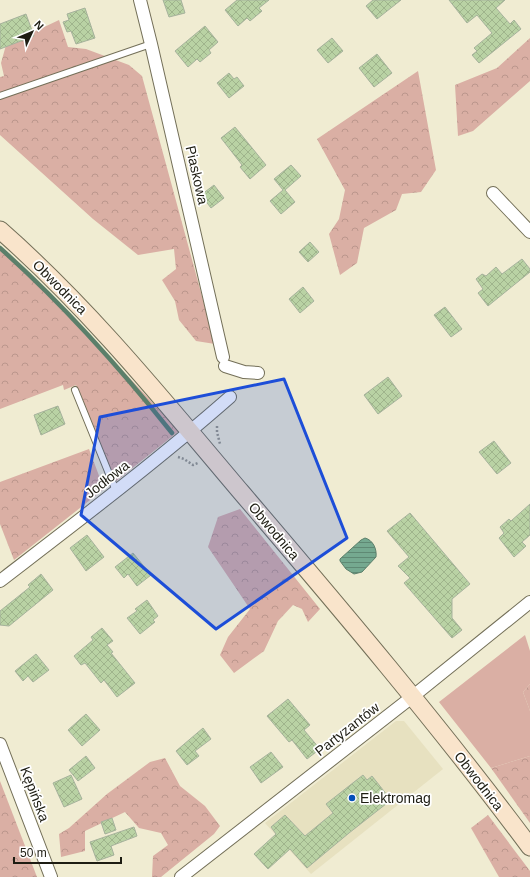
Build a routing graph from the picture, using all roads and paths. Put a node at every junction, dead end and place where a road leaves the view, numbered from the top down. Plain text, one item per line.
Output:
1 (140, 0) edge
2 (152, 44) junction
3 (0, 96) edge
4 (493, 193) dead end
5 (0, 230) edge
6 (530, 232) edge
7 (258, 373) dead end
8 (75, 390) dead end
9 (230, 397) dead end
10 (220, 422) dead end
11 (190, 432) junction
12 (217, 447) dead end
13 (173, 459) dead end
14 (200, 462) dead end
15 (116, 491) junction
16 (0, 581) edge
17 (530, 602) edge
18 (412, 697) junction
19 (0, 744) edge
20 (530, 847) edge
21 (51, 877) edge
22 (182, 877) edge

1 - 2 street, Piaskowa
2 - 3 lane
2 - 7 street, Piaskowa
4 - 6 street
5 - 11 main road, Obwodnica
8 - 15 lane
9 - 11 street, Jodłowa
10 - 12 path
11 - 15 street, Jodłowa
11 - 18 main road, Obwodnica
13 - 14 path
15 - 16 street, Jodłowa
17 - 18 street, Partyzantów
18 - 20 main road, Obwodnica
18 - 22 street, Partyzantów
19 - 21 street, Kępińska

